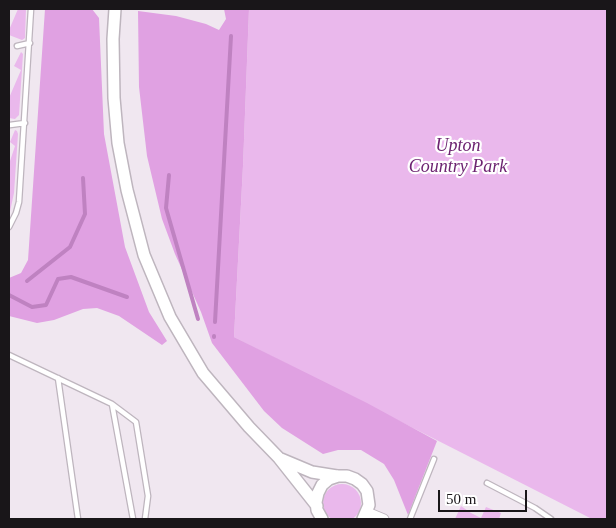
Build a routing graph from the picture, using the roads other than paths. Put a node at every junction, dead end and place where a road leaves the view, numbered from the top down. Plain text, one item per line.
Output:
1 (31, 9) edge
2 (115, 9) edge
3 (30, 43) junction
4 (17, 46) dead end
5 (25, 123) junction
6 (10, 125) dead end
7 (9, 228) edge
8 (9, 355) edge
9 (58, 378) junction
10 (112, 404) junction
11 (279, 458) junction
12 (434, 459) dead end
13 (338, 476) junction
14 (487, 483) dead end
15 (316, 506) junction
16 (365, 516) edge
17 (78, 519) edge
18 (133, 519) edge
19 (145, 519) edge
20 (321, 519) edge
21 (384, 519) edge
22 (410, 519) edge
23 (551, 519) edge

1 - 3 lane
2 - 11 street
3 - 4 lane
3 - 5 lane
5 - 6 lane
5 - 7 lane
8 - 9 lane
9 - 10 lane
9 - 17 lane
10 - 18 lane
10 - 19 lane
11 - 13 street
11 - 15 street
12 - 22 lane
13 - 15 street
13 - 16 street
14 - 23 lane
15 - 20 street
16 - 21 street

